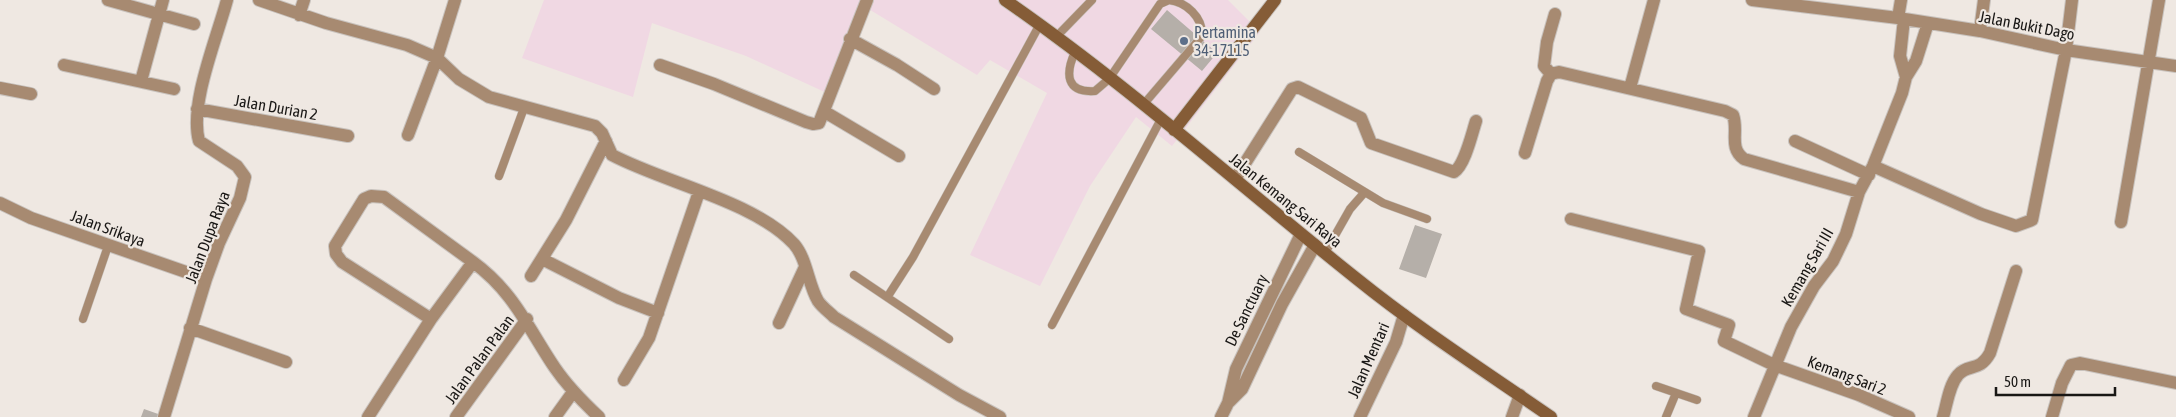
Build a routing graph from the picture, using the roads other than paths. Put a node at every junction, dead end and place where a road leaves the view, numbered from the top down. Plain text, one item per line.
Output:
1 (108, 0) edge
2 (163, 0) edge
3 (227, 0) edge
4 (259, 0) edge
5 (304, 0) edge
6 (454, 0) edge
7 (867, 0) edge
8 (1005, 0) edge
9 (1092, 0) edge
10 (1169, 0) edge
11 (1275, 0) edge
12 (1654, 0) edge
13 (1752, 0) edge
14 (1901, 0) edge
15 (1984, 0) edge
16 (2072, 0) edge
17 (2159, 0) edge
18 (1799, 3) edge
19 (159, 14) junction
20 (1555, 14) dead end
21 (300, 15) junction
22 (1901, 19) junction
23 (1928, 23) junction
24 (194, 24) dead end
25 (1040, 24) junction
26 (1980, 31) junction
27 (1056, 37) junction
28 (850, 39) junction
29 (2066, 50) junction
30 (1075, 52) junction
31 (437, 58) junction
32 (2149, 61) junction
33 (64, 65) dead end
34 (660, 65) dead end
35 (2176, 66) edge
36 (1551, 74) junction
37 (1906, 77) junction
38 (1109, 79) junction
39 (141, 81) junction
40 (0, 88) edge
41 (1630, 88) junction
42 (174, 89) dead end
43 (934, 89) dead end
44 (31, 94) dead end
45 (1143, 105) junction
46 (197, 108) junction
47 (524, 108) junction
48 (825, 112) junction
49 (1161, 119) junction
50 (1476, 121) dead end
51 (1174, 130) junction
52 (408, 135) dead end
53 (348, 136) dead end
54 (606, 141) junction
55 (1795, 142) dead end
56 (1298, 152) dead end
57 (1526, 153) dead end
58 (898, 156) dead end
59 (1871, 171) junction
60 (499, 176) dead end
61 (1234, 179) junction
62 (699, 192) junction
63 (1859, 192) junction
64 (1364, 193) junction
65 (0, 204) edge
66 (1427, 219) dead end
67 (1571, 220) dead end
68 (2121, 222) dead end
69 (1301, 234) junction
70 (108, 246) junction
71 (1320, 249) junction
72 (542, 259) junction
73 (473, 262) junction
74 (805, 267) junction
75 (2016, 271) dead end
76 (854, 275) dead end
77 (532, 276) dead end
78 (206, 279) junction
79 (888, 296) junction
80 (658, 313) junction
81 (1404, 315) junction
82 (431, 318) junction
83 (83, 319) dead end
84 (527, 319) junction
85 (779, 322) dead end
86 (1052, 325) dead end
87 (190, 328) junction
88 (949, 339) dead end
89 (286, 362) dead end
90 (1774, 365) junction
91 (624, 380) dead end
92 (2176, 383) edge
93 (1656, 386) dead end
94 (572, 392) junction
95 (1676, 393) junction
96 (1520, 396) junction
97 (1697, 400) dead end
98 (1228, 403) junction
99 (164, 415) edge
100 (178, 417) edge
101 (368, 417) edge
102 (456, 417) edge
103 (555, 417) edge
104 (599, 417) edge
105 (1000, 417) edge
106 (1221, 417) edge
107 (1360, 417) edge
108 (1512, 417) edge
109 (1551, 417) edge
110 (1666, 417) edge
111 (1754, 417) edge
112 (1908, 417) edge
113 (1943, 417) edge
114 (2052, 417) edge

1 - 19 street
2 - 19 street
3 - 46 street, Jalan Dupa Raya
4 - 21 street
5 - 21 street
6 - 31 street
7 - 28 street
8 - 25 main road, Jalan Kemang Sari Raya
9 - 27 lane
10 - 38 lane
10 - 45 lane
11 - 51 main road
12 - 41 street
13 - 18 street, Jalan Bukit Dago
14 - 22 street, Kemang Sari III
15 - 26 street
16 - 29 street
17 - 32 street
18 - 22 street, Jalan Bukit Dago
19 - 24 street
19 - 39 street
20 - 36 street
21 - 31 street
22 - 23 street, Jalan Bukit Dago
22 - 37 street, Kemang Sari III
23 - 26 street, Jalan Bukit Dago
23 - 37 street, Kemang Sari III
25 - 27 main road, Jalan Kemang Sari Raya
25 - 79 lane
26 - 29 street, Jalan Bukit Dago
27 - 30 main road, Jalan Kemang Sari Raya
28 - 43 street
28 - 48 street
29 - 32 street, Jalan Bukit Dago
29 - 59 street
30 - 38 main road, Jalan Kemang Sari Raya
30 - 38 lane
31 - 47 street
31 - 52 street
32 - 35 street, Jalan Bukit Dago
32 - 68 street
33 - 39 street
34 - 48 street
36 - 41 street
36 - 57 street
37 - 59 street, Kemang Sari III
38 - 45 main road, Jalan Kemang Sari Raya
39 - 42 street
40 - 44 street
41 - 63 street
45 - 49 main road, Jalan Kemang Sari Raya
46 - 53 street, Jalan Durian 2
46 - 78 street, Jalan Dupa Raya
47 - 54 street
47 - 60 lane
48 - 58 street
49 - 51 main road, Jalan Kemang Sari Raya
49 - 86 lane
50 - 61 street
51 - 61 main road, Jalan Kemang Sari Raya
54 - 62 street
54 - 72 street
55 - 59 street
56 - 64 lane
59 - 63 street, Kemang Sari III
61 - 69 main road, Jalan Kemang Sari Raya
62 - 74 street
62 - 80 street
63 - 90 street, Kemang Sari III
64 - 66 lane
64 - 71 lane
65 - 70 street, Jalan Srikaya
67 - 90 street, Kemang Sari 2
69 - 71 main road, Jalan Kemang Sari Raya
69 - 98 street, De Sanctuary
70 - 78 street, Jalan Srikaya
70 - 83 lane
71 - 81 main road, Jalan Kemang Sari Raya
71 - 98 street, De Sanctuary
72 - 77 street
72 - 80 street
73 - 82 street
73 - 82 street
73 - 84 street
74 - 85 street
74 - 105 street
75 - 113 street
76 - 79 lane
78 - 87 street, Jalan Dupa Raya
79 - 88 lane
80 - 91 street
81 - 96 main road, Jalan Kemang Sari Raya
81 - 107 street, Jalan Mentari
82 - 101 street
84 - 94 street, Jalan Palan Palan
84 - 102 street, Jalan Palan Palan
87 - 89 street
87 - 99 street, Jalan Dupa Raya
90 - 111 street, Kemang Sari III
90 - 112 street, Kemang Sari 2
92 - 114 street
93 - 95 lane
94 - 103 street
94 - 104 street, Jalan Palan Palan
95 - 97 lane
95 - 110 lane
96 - 108 street
96 - 109 main road, Jalan Kemang Sari Raya
98 - 106 street, De Sanctuary
99 - 100 street

